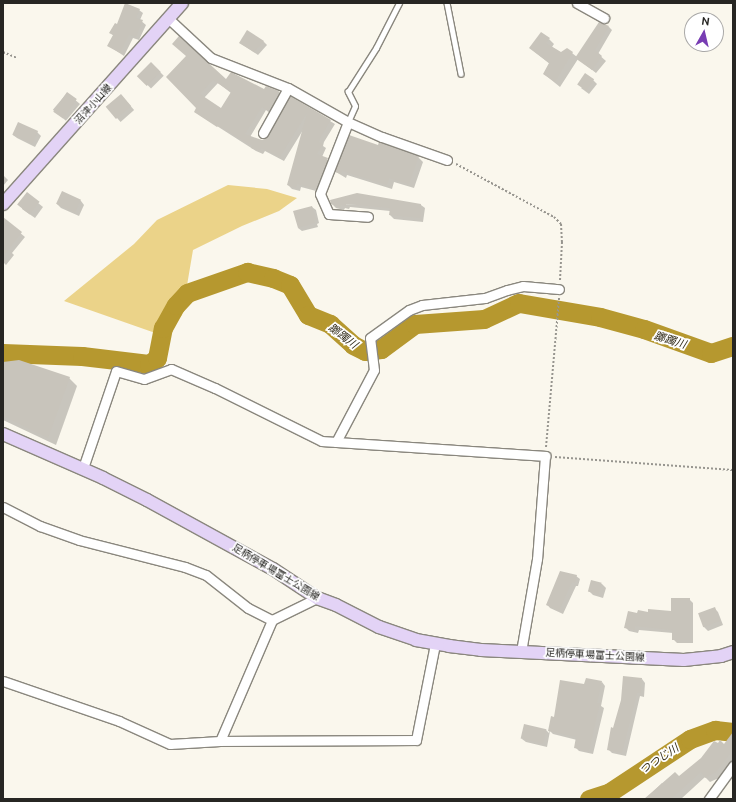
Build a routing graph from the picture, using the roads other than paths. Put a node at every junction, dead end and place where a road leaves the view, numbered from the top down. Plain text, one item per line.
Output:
1 (182, 3) edge
2 (399, 3) edge
3 (446, 3) edge
4 (577, 3) edge
5 (604, 18) dead end
6 (169, 19) junction
7 (461, 74) dead end
8 (288, 88) junction
9 (348, 122) junction
10 (263, 133) dead end
11 (447, 160) road end
12 (3, 204) edge
13 (368, 217) dead end
14 (559, 292) road end
15 (3, 434) edge
16 (336, 442) junction
17 (83, 468) junction
18 (3, 507) edge
19 (317, 598) junction
20 (272, 620) junction
21 (435, 644) junction
22 (521, 652) junction
23 (733, 652) edge
24 (3, 681) edge
25 (220, 741) junction
26 (733, 766) edge
27 (709, 799) edge

1 - 6 main road, 沼津小山線
2 - 9 lane
3 - 7 lane
4 - 5 street
6 - 8 street
6 - 12 main road, 沼津小山線
8 - 9 street
8 - 10 street
9 - 11 street
9 - 13 street
14 - 16 street
15 - 17 main road, 足柄停車場富士公園線
16 - 17 street
16 - 22 street
17 - 19 main road, 足柄停車場富士公園線
18 - 20 street
19 - 20 street
19 - 21 main road, 足柄停車場富士公園線
20 - 25 street
21 - 22 main road, 足柄停車場富士公園線
21 - 25 street
22 - 23 main road, 足柄停車場富士公園線
24 - 25 street
26 - 27 street

